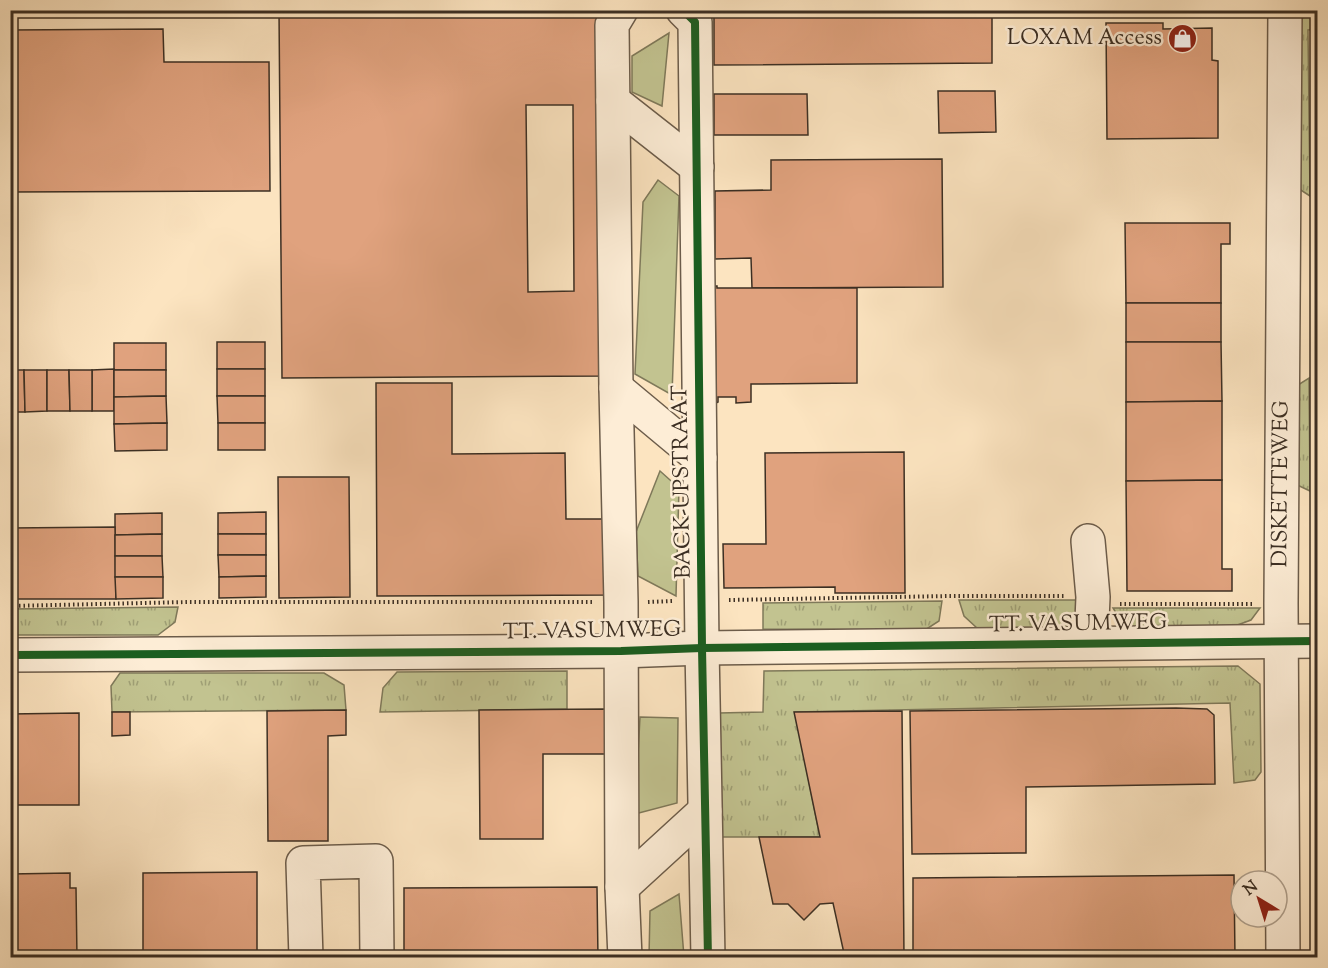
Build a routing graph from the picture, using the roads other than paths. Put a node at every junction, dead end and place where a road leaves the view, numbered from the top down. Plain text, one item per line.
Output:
1 (621, 10) edge
2 (683, 10) edge
3 (1286, 10) edge
4 (613, 101) junction
5 (697, 167) junction
6 (616, 388) junction
7 (700, 458) junction
8 (1089, 541) dead end
9 (1317, 640) edge
10 (1281, 641) junction
11 (1091, 643) junction
12 (702, 648) junction
13 (621, 651) junction
14 (10, 656) edge
15 (705, 811) junction
16 (622, 887) junction
17 (306, 957) edge
18 (377, 957) edge
19 (625, 957) edge
20 (708, 957) edge
21 (1282, 957) edge

1 - 4 street
2 - 5 street, BACK-UPSTRAAT
3 - 10 street, DISKETTEWEG
4 - 5 street
4 - 6 street
5 - 7 street, BACK-UPSTRAAT
6 - 7 street, BACK-UPSTRAAT
6 - 13 street
7 - 12 street, BACK-UPSTRAAT
8 - 11 street
9 - 10 street, TT. VASUMWEG
10 - 11 street, TT. VASUMWEG
10 - 21 street, DISKETTEWEG
11 - 12 street, TT. VASUMWEG
12 - 13 street, TT. VASUMWEG
12 - 15 street, BACK-UPSTRAAT
13 - 14 street, TT. VASUMWEG
13 - 16 street
15 - 16 street
15 - 20 street, BACK-UPSTRAAT
16 - 19 street
17 - 18 street

